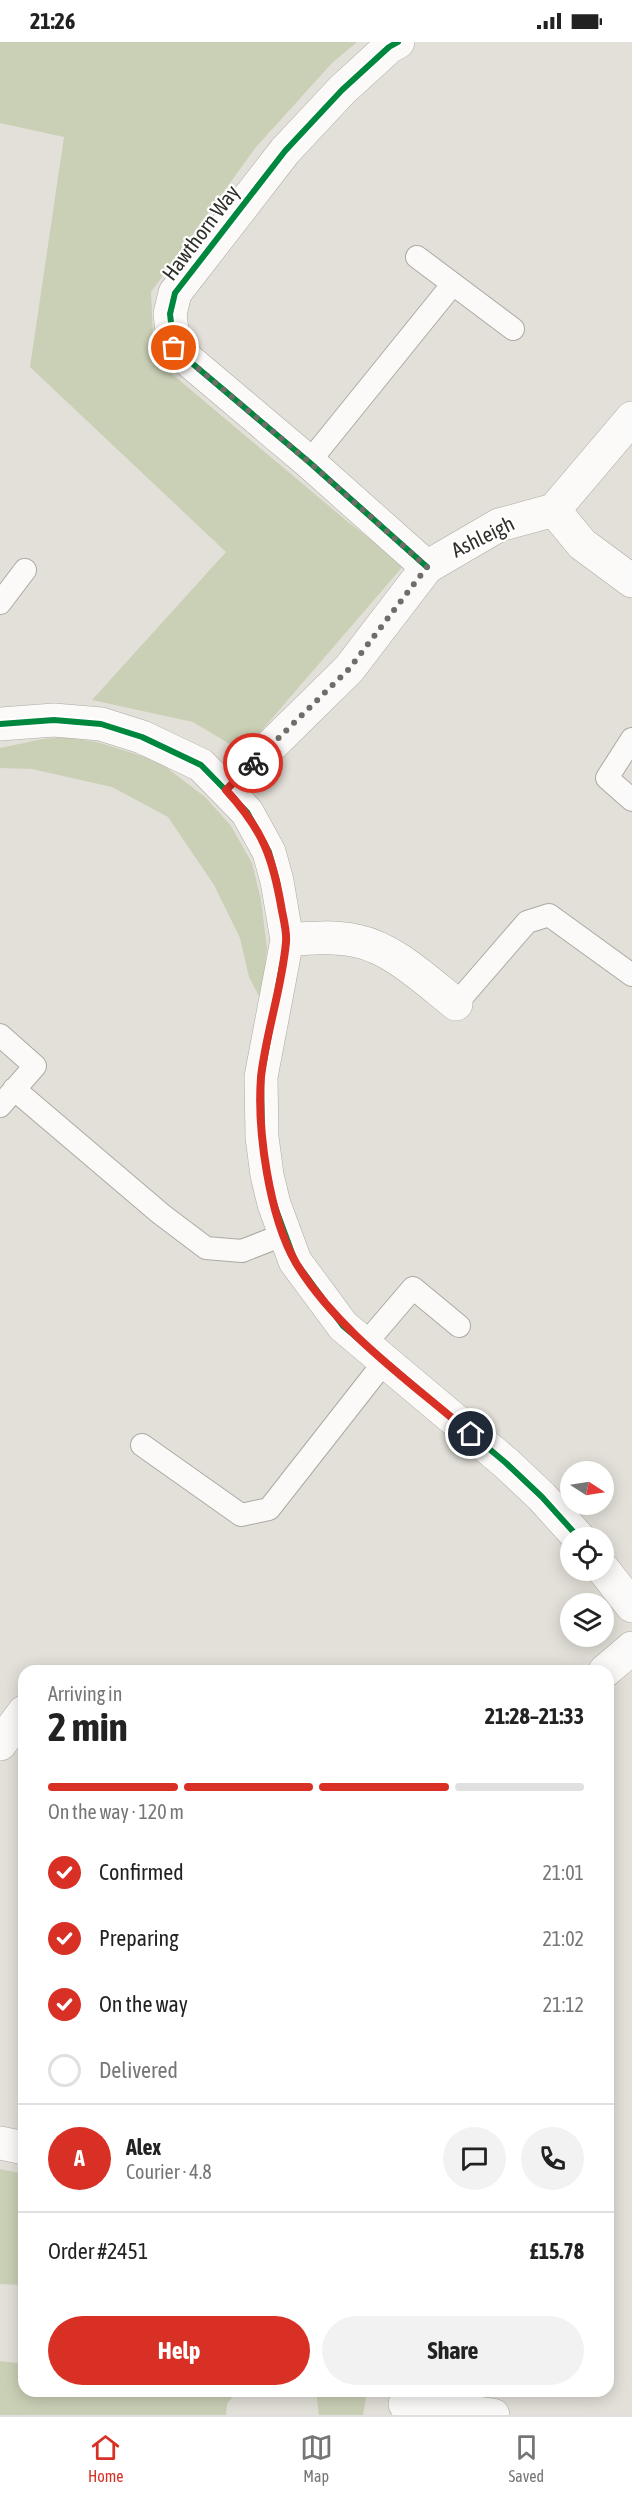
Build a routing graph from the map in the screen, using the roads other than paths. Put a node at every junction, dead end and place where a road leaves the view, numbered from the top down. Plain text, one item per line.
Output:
1 (398, 42) edge
2 (417, 257) dead end
3 (452, 285) junction
4 (513, 328) dead end
5 (632, 418) edge
6 (309, 462) junction
7 (554, 510) junction
8 (427, 567) junction
9 (25, 570) dead end
10 (632, 581) edge
11 (0, 603) edge
12 (2, 718) edge
13 (632, 739) edge
14 (226, 790) junction
15 (632, 800) edge
16 (287, 940) junction
17 (632, 975) edge
18 (456, 1004) joint
19 (0, 1035) edge
20 (7, 1098) edge
21 (285, 1234) junction
22 (459, 1326) dead end
23 (376, 1352) junction
24 (142, 1445) dead end
25 (569, 1527) edge
26 (612, 1581) edge
27 (632, 1606) edge
28 (632, 1648) edge
29 (612, 1665) edge
30 (18, 1720) edge
31 (0, 1744) edge
32 (0, 2143) edge
33 (18, 2147) edge
34 (404, 2403) edge
35 (493, 2415) edge

1 - 6 street, Hawthorn Way
2 - 3 lane
3 - 4 lane
3 - 6 lane
5 - 7 street
6 - 8 street, Hawthorn Way
7 - 8 street, Ashleigh
7 - 10 street
8 - 14 street, Ashleigh
9 - 11 lane
12 - 14 street
13 - 15 lane
14 - 16 street
16 - 18 street
16 - 21 street
17 - 18 lane
19 - 20 lane
20 - 21 lane
21 - 23 street
22 - 23 lane
23 - 24 lane
23 - 25 street
26 - 27 street
28 - 29 street
30 - 31 street
32 - 33 street
34 - 35 street

